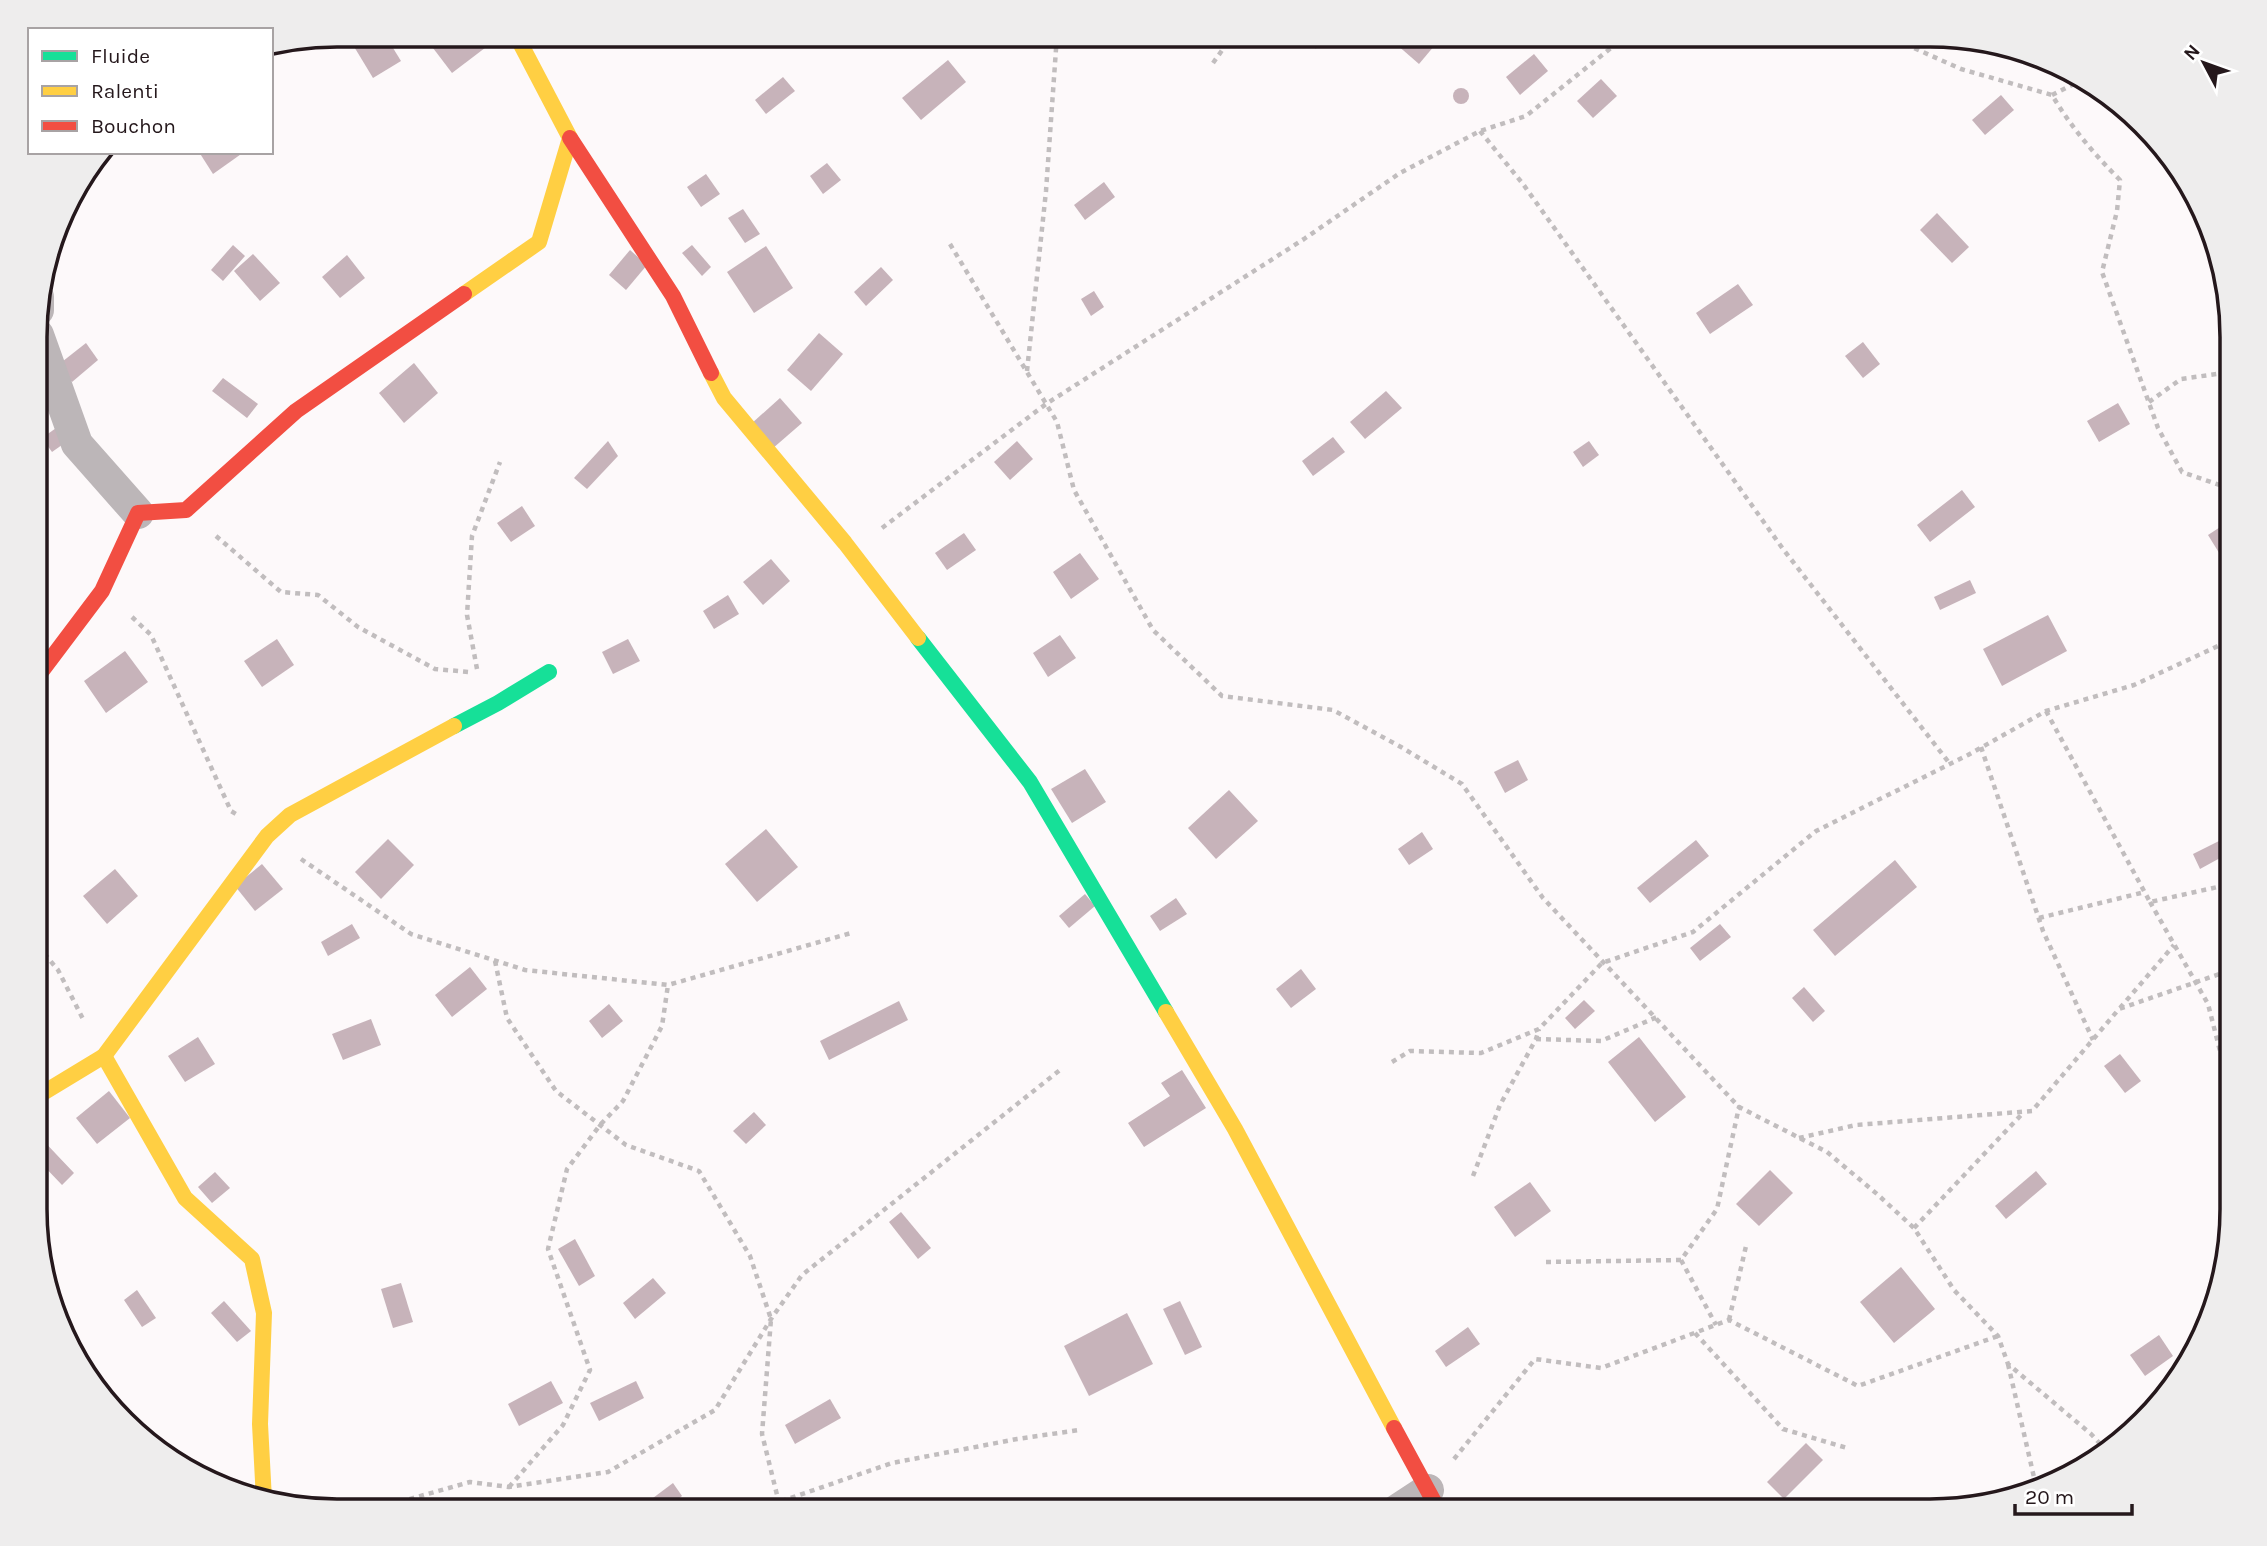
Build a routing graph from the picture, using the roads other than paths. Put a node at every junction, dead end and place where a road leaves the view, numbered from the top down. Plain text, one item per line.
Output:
1 (522, 47) edge
2 (570, 138) junction
3 (47, 360) edge
4 (138, 513) junction
5 (47, 664) edge
6 (550, 672) dead end
7 (104, 1056) junction
8 (47, 1091) edge
9 (263, 1489) edge
10 (1432, 1499) edge

1 - 2 street
2 - 4 street
2 - 10 street
3 - 4 street
4 - 5 street
6 - 7 street
7 - 8 street
7 - 9 street

